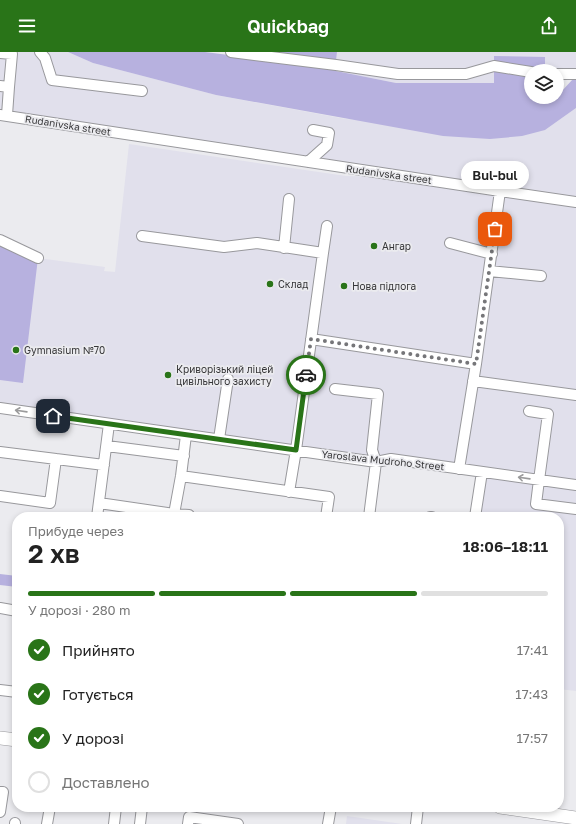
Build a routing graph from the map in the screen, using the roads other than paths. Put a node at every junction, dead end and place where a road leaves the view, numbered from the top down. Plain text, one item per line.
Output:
1 (40, 52) edge
2 (231, 52) edge
3 (0, 53) edge
4 (12, 53) edge
5 (524, 71) edge
6 (564, 74) edge
7 (576, 74) edge
8 (4, 87) edge
9 (142, 91) dead end
10 (4, 115) edge
11 (313, 130) dead end
12 (308, 162) junction
13 (500, 192) junction
14 (289, 199) dead end
15 (576, 202) edge
16 (327, 226) dead end
17 (142, 236) dead end
18 (0, 240) edge
19 (450, 244) dead end
20 (284, 248) junction
21 (323, 253) junction
22 (492, 254) junction
23 (38, 258) dead end
24 (489, 271) junction
25 (541, 276) dead end
26 (311, 339) junction
27 (476, 364) junction
28 (228, 379) dead end
29 (473, 381) junction
30 (335, 389) dead end
31 (576, 395) edge
32 (0, 408) edge
33 (529, 411) dead end
34 (109, 424) junction
35 (186, 435) junction
36 (219, 439) junction
37 (107, 446) junction
38 (296, 450) junction
39 (0, 452) edge
40 (184, 456) junction
41 (56, 459) junction
42 (376, 462) junction
43 (104, 465) junction
44 (459, 469) junction
45 (482, 472) junction
46 (181, 476) junction
47 (539, 480) junction
48 (576, 485) edge
49 (289, 492) junction
50 (0, 496) edge
51 (99, 503) junction
52 (576, 509) edge
53 (98, 512) edge
54 (160, 512) edge
55 (174, 512) edge
56 (327, 512) edge
57 (370, 512) edge
58 (476, 512) edge
59 (0, 608) edge
60 (12, 610) edge
61 (0, 690) edge
62 (12, 691) edge
63 (0, 738) edge
64 (12, 739) edge
65 (0, 792) edge
66 (0, 812) edge
67 (49, 812) edge
68 (115, 812) edge
69 (141, 812) edge
70 (330, 812) edge
71 (417, 812) edge
72 (535, 812) edge
73 (576, 818) edge
74 (47, 824) edge
75 (114, 824) edge
76 (140, 824) edge
77 (188, 824) edge
78 (238, 824) edge
79 (328, 824) edge
80 (416, 824) edge

1 - 9 street
2 - 5 street
3 - 4 street
4 - 8 street
6 - 7 street
8 - 10 street
10 - 12 street, Rudanivska street
11 - 12 street
12 - 13 street, Rudanivska street
13 - 15 street, Rudanivska street
13 - 22 street
14 - 20 street
16 - 21 street
17 - 20 street
18 - 23 street
19 - 22 street
20 - 21 street
21 - 26 street
22 - 24 street
24 - 25 street
24 - 27 street
26 - 27 street
26 - 38 street
27 - 29 street
28 - 36 street
29 - 31 street
29 - 44 street
30 - 42 street
34 -> 32 street, Yaroslava Mudroho Street
33 - 47 street
34 - 35 street, Yaroslava Mudroho Street
34 - 37 street
35 - 36 street, Yaroslava Mudroho Street
35 - 40 street
36 - 38 street, Yaroslava Mudroho Street
37 - 40 street
37 - 43 street
38 - 42 street, Yaroslava Mudroho Street
38 - 49 street
39 - 41 street
40 - 46 street
41 - 43 street
41 - 50 street
42 - 44 street, Yaroslava Mudroho Street
42 - 57 street
43 - 51 street
44 - 45 street, Yaroslava Mudroho Street
47 -> 45 street, Yaroslava Mudroho Street
45 - 58 street
46 - 49 street
46 - 55 street
47 - 48 street, Yaroslava Mudroho Street
47 - 52 street
49 - 56 street
51 - 53 street
51 - 54 street
59 - 60 street
61 - 62 street
63 - 64 main road
65 - 66 street
67 - 74 street
68 - 75 street
69 - 76 street
70 - 79 street
71 - 80 street
72 - 73 main road
77 - 78 street

